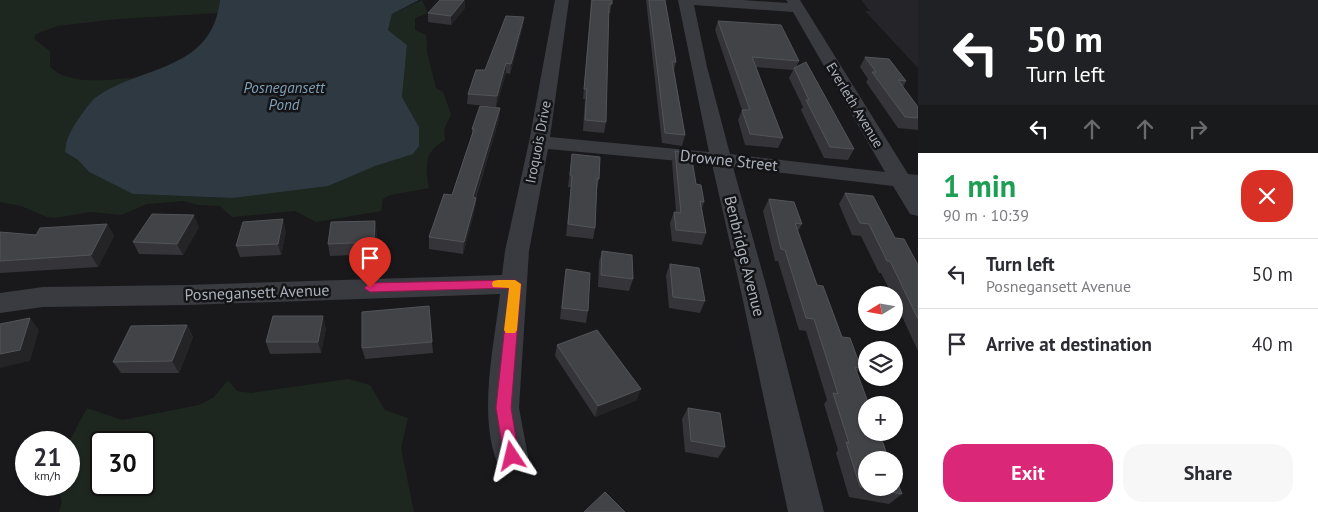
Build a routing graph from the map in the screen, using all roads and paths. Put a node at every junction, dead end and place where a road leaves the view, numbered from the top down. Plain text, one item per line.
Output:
1 (562, 0) edge
2 (686, 0) edge
3 (795, 4) edge
4 (539, 142) junction
5 (720, 159) junction
6 (909, 181) edge
7 (918, 209) edge
8 (515, 284) junction
9 (0, 303) edge
10 (512, 456) dead end
11 (806, 512) edge

1 - 4 street, Iroquois Drive
2 - 3 street
2 - 5 street, Benbridge Avenue
3 - 6 street, Everleth Avenue
4 - 5 street, Drowne Street
4 - 8 street, Iroquois Drive
5 - 6 street, Drowne Street
5 - 11 street, Benbridge Avenue
6 - 7 street, Everleth Avenue
8 - 9 street, Posnegansett Avenue
8 - 10 street, Iroquois Drive

